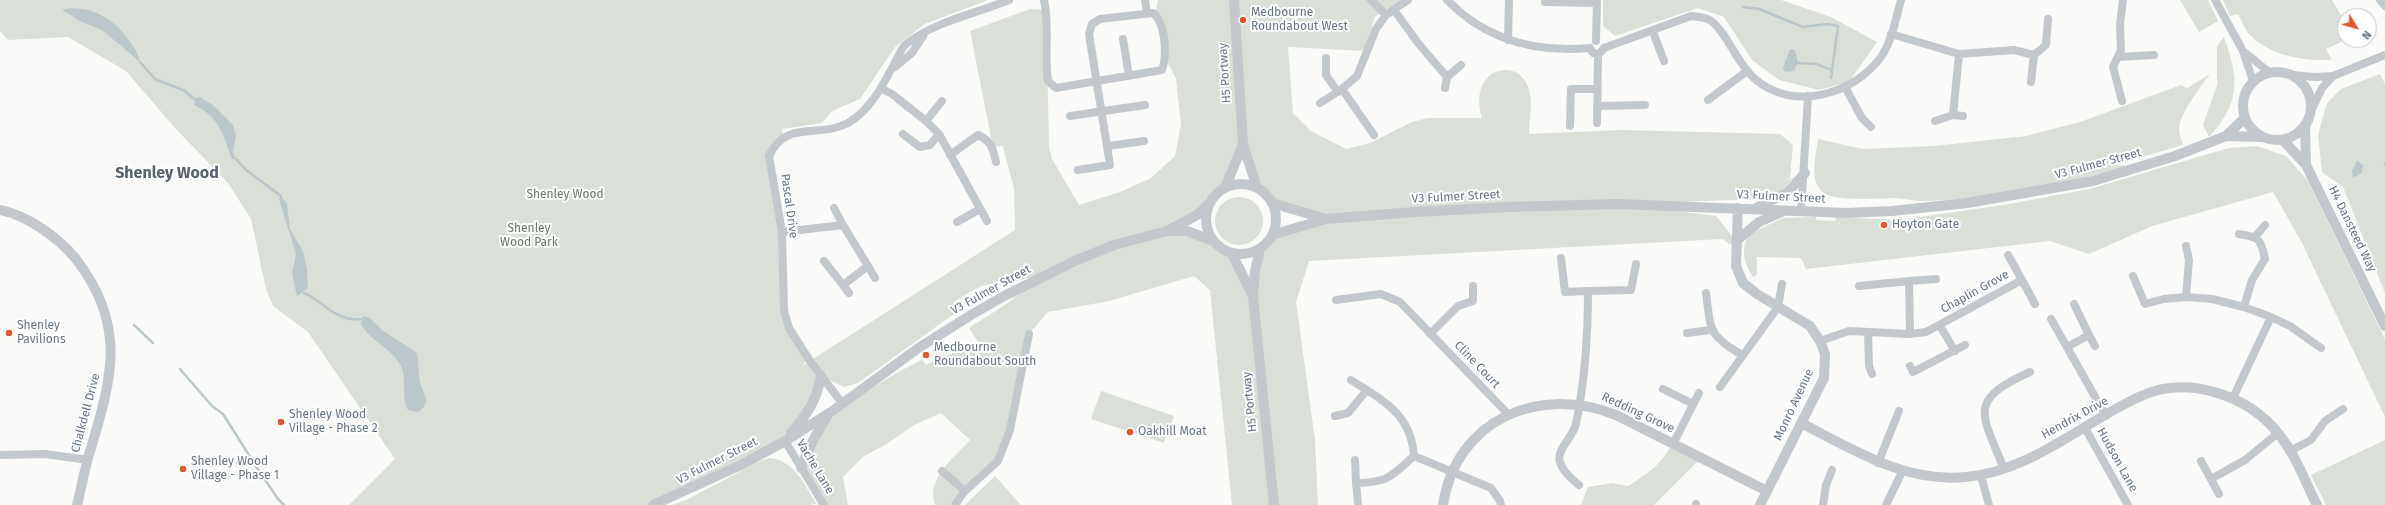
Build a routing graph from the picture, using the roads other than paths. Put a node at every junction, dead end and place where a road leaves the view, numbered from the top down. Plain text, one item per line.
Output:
1 (1009, 0) edge
2 (1044, 0) edge
3 (1145, 0) edge
4 (1234, 0) edge
5 (1371, 0) edge
6 (1408, 0) edge
7 (1448, 0) edge
8 (1509, 0) edge
9 (1901, 0) edge
10 (2123, 0) edge
11 (2215, 0) edge
12 (2380, 0) edge
13 (1597, 1) edge
14 (1545, 2) dead end
15 (2385, 6) edge
16 (1394, 10) junction
17 (1147, 13) junction
18 (1386, 15) junction
19 (2048, 19) dead end
20 (1653, 32) junction
21 (1891, 34) junction
22 (1123, 39) dead end
23 (1508, 40) junction
24 (1596, 41) junction
25 (1590, 48) junction
26 (1604, 48) junction
27 (2242, 51) junction
28 (1598, 54) junction
29 (1959, 54) junction
30 (2034, 55) junction
31 (2154, 55) dead end
32 (2385, 55) edge
33 (2118, 57) junction
34 (1326, 58) dead end
35 (1664, 61) dead end
36 (1461, 65) dead end
37 (1747, 71) junction
38 (2269, 72) junction
39 (2292, 75) junction
40 (1129, 76) junction
41 (2332, 76) junction
42 (1447, 77) junction
43 (2253, 81) junction
44 (1098, 82) junction
45 (2031, 82) dead end
46 (1845, 87) junction
47 (881, 88) junction
48 (1445, 88) dead end
49 (1562, 88) dead end
50 (1571, 89) junction
51 (1597, 89) junction
52 (1340, 91) junction
53 (1808, 96) junction
54 (1708, 100) dead end
55 (2122, 100) dead end
56 (942, 101) dead end
57 (1320, 103) dead end
58 (1145, 105) dead end
59 (1645, 105) dead end
60 (1596, 106) junction
61 (1102, 111) junction
62 (2311, 111) junction
63 (1953, 115) junction
64 (1070, 116) dead end
65 (1963, 116) dead end
66 (2244, 118) junction
67 (926, 121) junction
68 (1935, 121) dead end
69 (1597, 123) dead end
70 (2305, 125) junction
71 (1570, 126) dead end
72 (1871, 127) dead end
73 (904, 134) dead end
74 (939, 134) junction
75 (1374, 135) dead end
76 (2226, 136) junction
77 (2261, 137) junction
78 (1144, 140) dead end
79 (2283, 140) junction
80 (1243, 144) junction
81 (1108, 146) junction
82 (950, 155) junction
83 (996, 162) dead end
84 (2306, 165) junction
85 (1078, 170) dead end
86 (1804, 173) junction
87 (1225, 188) junction
88 (1257, 188) junction
89 (1209, 203) junction
90 (1272, 203) junction
91 (834, 208) dead end
92 (1738, 208) junction
93 (980, 209) junction
94 (1754, 209) junction
95 (0, 210) edge
96 (1785, 210) junction
97 (1801, 212) junction
98 (1326, 219) junction
99 (987, 221) dead end
100 (957, 222) dead end
101 (843, 225) junction
102 (2265, 225) dead end
103 (1167, 231) junction
104 (782, 232) junction
105 (2239, 234) dead end
106 (1272, 235) junction
107 (2255, 237) junction
108 (1213, 241) junction
109 (1736, 241) junction
110 (2186, 246) dead end
111 (1260, 249) junction
112 (1232, 254) junction
113 (2008, 255) dead end
114 (1561, 258) dead end
115 (824, 262) dead end
116 (1636, 264) dead end
117 (868, 266) junction
118 (2133, 276) dead end
119 (875, 278) dead end
120 (1936, 279) dead end
121 (2022, 280) junction
122 (1909, 281) junction
123 (1782, 284) dead end
124 (843, 285) junction
125 (1473, 286) dead end
126 (1859, 286) dead end
127 (1588, 291) junction
128 (849, 293) dead end
129 (1706, 293) dead end
130 (1253, 296) junction
131 (2186, 297) junction
132 (1336, 300) dead end
133 (2035, 304) dead end
134 (2074, 304) dead end
135 (1778, 307) junction
136 (2244, 307) junction
137 (2271, 317) junction
138 (2051, 319) dead end
139 (1940, 326) junction
140 (2385, 326) edge
141 (1711, 330) junction
142 (1868, 332) junction
143 (1687, 333) dead end
144 (1029, 334) dead end
145 (1430, 334) junction
146 (1910, 334) junction
147 (2089, 334) junction
148 (1820, 341) junction
149 (1965, 345) dead end
150 (2095, 346) dead end
151 (2067, 347) junction
152 (2320, 348) dead end
153 (1955, 351) junction
154 (1742, 355) junction
155 (1910, 366) dead end
156 (2030, 372) dead end
157 (1872, 374) dead end
158 (821, 376) junction
159 (1351, 380) dead end
160 (1720, 387) dead end
161 (1663, 389) dead end
162 (1368, 390) junction
163 (1699, 393) dead end
164 (2233, 398) junction
165 (842, 403) junction
166 (1580, 403) junction
167 (1692, 404) junction
168 (2343, 409) dead end
169 (1899, 411) dead end
170 (831, 412) junction
171 (1508, 414) junction
172 (1336, 416) dead end
173 (2106, 416) junction
174 (1801, 423) junction
175 (2085, 428) junction
176 (2278, 433) junction
177 (785, 441) junction
178 (1673, 444) junction
179 (2290, 451) junction
180 (0, 455) edge
181 (1414, 456) junction
182 (88, 460) junction
183 (1354, 460) dead end
184 (2202, 461) dead end
185 (1878, 463) junction
186 (801, 468) junction
187 (2004, 469) junction
188 (1832, 470) dead end
189 (942, 471) dead end
190 (1452, 472) junction
191 (1902, 472) junction
192 (1981, 476) junction
193 (2211, 479) junction
194 (1356, 483) junction
195 (1579, 485) dead end
196 (965, 490) junction
197 (1767, 492) junction
198 (2219, 494) dead end
199 (1358, 503) dead end
200 (77, 505) edge
201 (653, 505) edge
202 (824, 505) edge
203 (955, 505) edge
204 (1274, 505) edge
205 (1443, 505) edge
206 (1500, 505) edge
207 (1761, 505) edge
208 (1823, 505) edge
209 (1886, 505) edge
210 (1988, 505) edge
211 (2128, 505) edge
212 (2316, 505) edge

1 - 47 street, Pascal Drive
2 - 44 street
3 - 17 street
4 - 80 street, H5 Portway
5 - 18 street
6 - 16 street
7 - 23 street
8 - 23 street
9 - 21 street
10 - 33 street
11 - 27 street
12 - 15 street
13 - 14 street
13 - 24 street
16 - 18 street
16 - 42 street
17 - 40 street
17 - 44 street
18 - 52 street
19 - 30 street
20 - 26 street
20 - 35 street
20 - 37 street
21 - 29 street
21 - 46 street
22 - 40 street
23 - 25 street
24 - 25 street
24 - 26 street
25 - 28 street
26 - 28 street
27 - 38 street
27 - 43 street
28 - 51 street
29 - 30 street
29 - 63 street
30 - 45 street
31 - 33 street
32 - 41 street
33 - 55 street
34 - 52 street
36 - 42 street
37 - 53 street
37 - 54 street
38 - 39 street
38 - 43 street
39 - 41 street
39 - 62 street
40 - 44 street
41 - 62 street
42 - 48 street
43 - 66 street
44 - 61 street
46 - 53 street
46 - 72 street
47 - 67 street
47 - 104 street, Pascal Drive
49 - 50 street
50 - 51 street
50 - 71 street
51 - 60 street
52 - 57 street
52 - 75 street
53 - 86 street
56 - 67 street
58 - 61 street
59 - 60 street
60 - 69 street
61 - 64 street
61 - 81 street
62 - 70 street
63 - 65 street
63 - 68 street
66 - 76 street, V3 Fulmer Street
66 - 77 street
67 - 74 street
70 - 79 street
70 - 84 street, H4 Dansteed Way
73 - 74 street
74 - 82 street
76 - 77 street, V3 Fulmer Street
76 - 97 street, V3 Fulmer Street
77 - 79 street
78 - 81 street
79 - 84 street, H4 Dansteed Way
80 - 87 street, H5 Portway
80 - 88 street, H5 Portway
81 - 85 street
82 - 83 street
82 - 93 street
84 - 140 street, H4 Dansteed Way
86 - 94 street
86 - 97 street
87 - 88 street
87 - 89 street
88 - 90 street
89 - 103 street, V3 Fulmer Street
89 - 108 street
90 - 98 street, V3 Fulmer Street
90 - 106 street
91 - 101 street
92 - 94 street, V3 Fulmer Street
92 - 98 street, V3 Fulmer Street
92 - 109 street, Monro Avenue
93 - 99 street
93 - 100 street
94 - 96 street, V3 Fulmer Street
95 - 182 street, Chalkdell Drive
96 - 97 street, V3 Fulmer Street
96 - 109 street
98 - 106 street, V3 Fulmer Street
101 - 104 street
101 - 117 street
102 - 107 street
103 - 108 street, V3 Fulmer Street
103 - 165 street, V3 Fulmer Street
104 - 158 street, Pascal Drive
105 - 107 street
106 - 111 street
107 - 136 street
108 - 112 street
109 - 135 street, Monro Avenue
110 - 131 street
111 - 112 street
111 - 130 street, H5 Portway
112 - 130 street, H5 Portway
113 - 121 street, Chaplin Grove
114 - 127 street
115 - 124 street
116 - 127 street
117 - 119 street
117 - 124 street
118 - 131 street
120 - 122 street
121 - 133 street, Chaplin Grove
121 - 139 street, Chaplin Grove
122 - 126 street
122 - 146 street
123 - 135 street
124 - 128 street
125 - 145 street
127 - 166 street
129 - 141 street
130 - 204 street, H5 Portway
131 - 136 street
132 - 145 street, Cline Court
134 - 147 street
135 - 148 street, Monro Avenue
135 - 154 street
136 - 137 street
137 - 152 street
137 - 164 street
138 - 151 street
139 - 146 street, Chaplin Grove
139 - 153 street, Chaplin Grove
141 - 143 street
141 - 154 street
142 - 146 street, Chaplin Grove
142 - 148 street, Chaplin Grove
142 - 157 street
144 - 196 street
145 - 171 street, Cline Court
147 - 150 street
147 - 151 street
148 - 174 street, Monro Avenue
149 - 153 street
151 - 173 street
153 - 155 street
154 - 160 street
156 - 187 street
158 - 165 street, Pascal Drive
158 - 177 street
159 - 162 street
161 - 167 street
162 - 172 street
162 - 181 street
163 - 167 street
164 - 173 street, Hendrix Drive
164 - 176 street, Hendrix Drive
165 - 170 street, V3 Fulmer Street
166 - 171 street, Redding Grove
166 - 178 street, Redding Grove
166 - 195 street
167 - 178 street
168 - 179 street
169 - 185 street
170 - 177 street, V3 Fulmer Street
170 - 186 street
171 - 190 street, Redding Grove
173 - 175 street, Hendrix Drive
174 - 185 street, Hendrix Drive
174 - 197 street, Monro Avenue
175 - 187 street, Hendrix Drive
175 - 211 street, Hudson Lane
176 - 179 street, Hendrix Drive
176 - 193 street
177 - 186 street, Vache Lane
177 - 201 street, V3 Fulmer Street
178 - 197 street, Redding Grove
179 - 212 street, Hendrix Drive
180 - 182 street
181 - 190 street
181 - 194 street
182 - 200 street, Chalkdell Drive
183 - 194 street
184 - 193 street
185 - 191 street, Hendrix Drive
186 - 202 street, Vache Lane
187 - 192 street, Hendrix Drive
188 - 208 street
189 - 196 street
190 - 205 street, Redding Grove
190 - 206 street
191 - 192 street, Hendrix Drive
191 - 209 street
192 - 210 street
193 - 198 street
194 - 199 street
196 - 203 street
197 - 207 street, Monro Avenue

